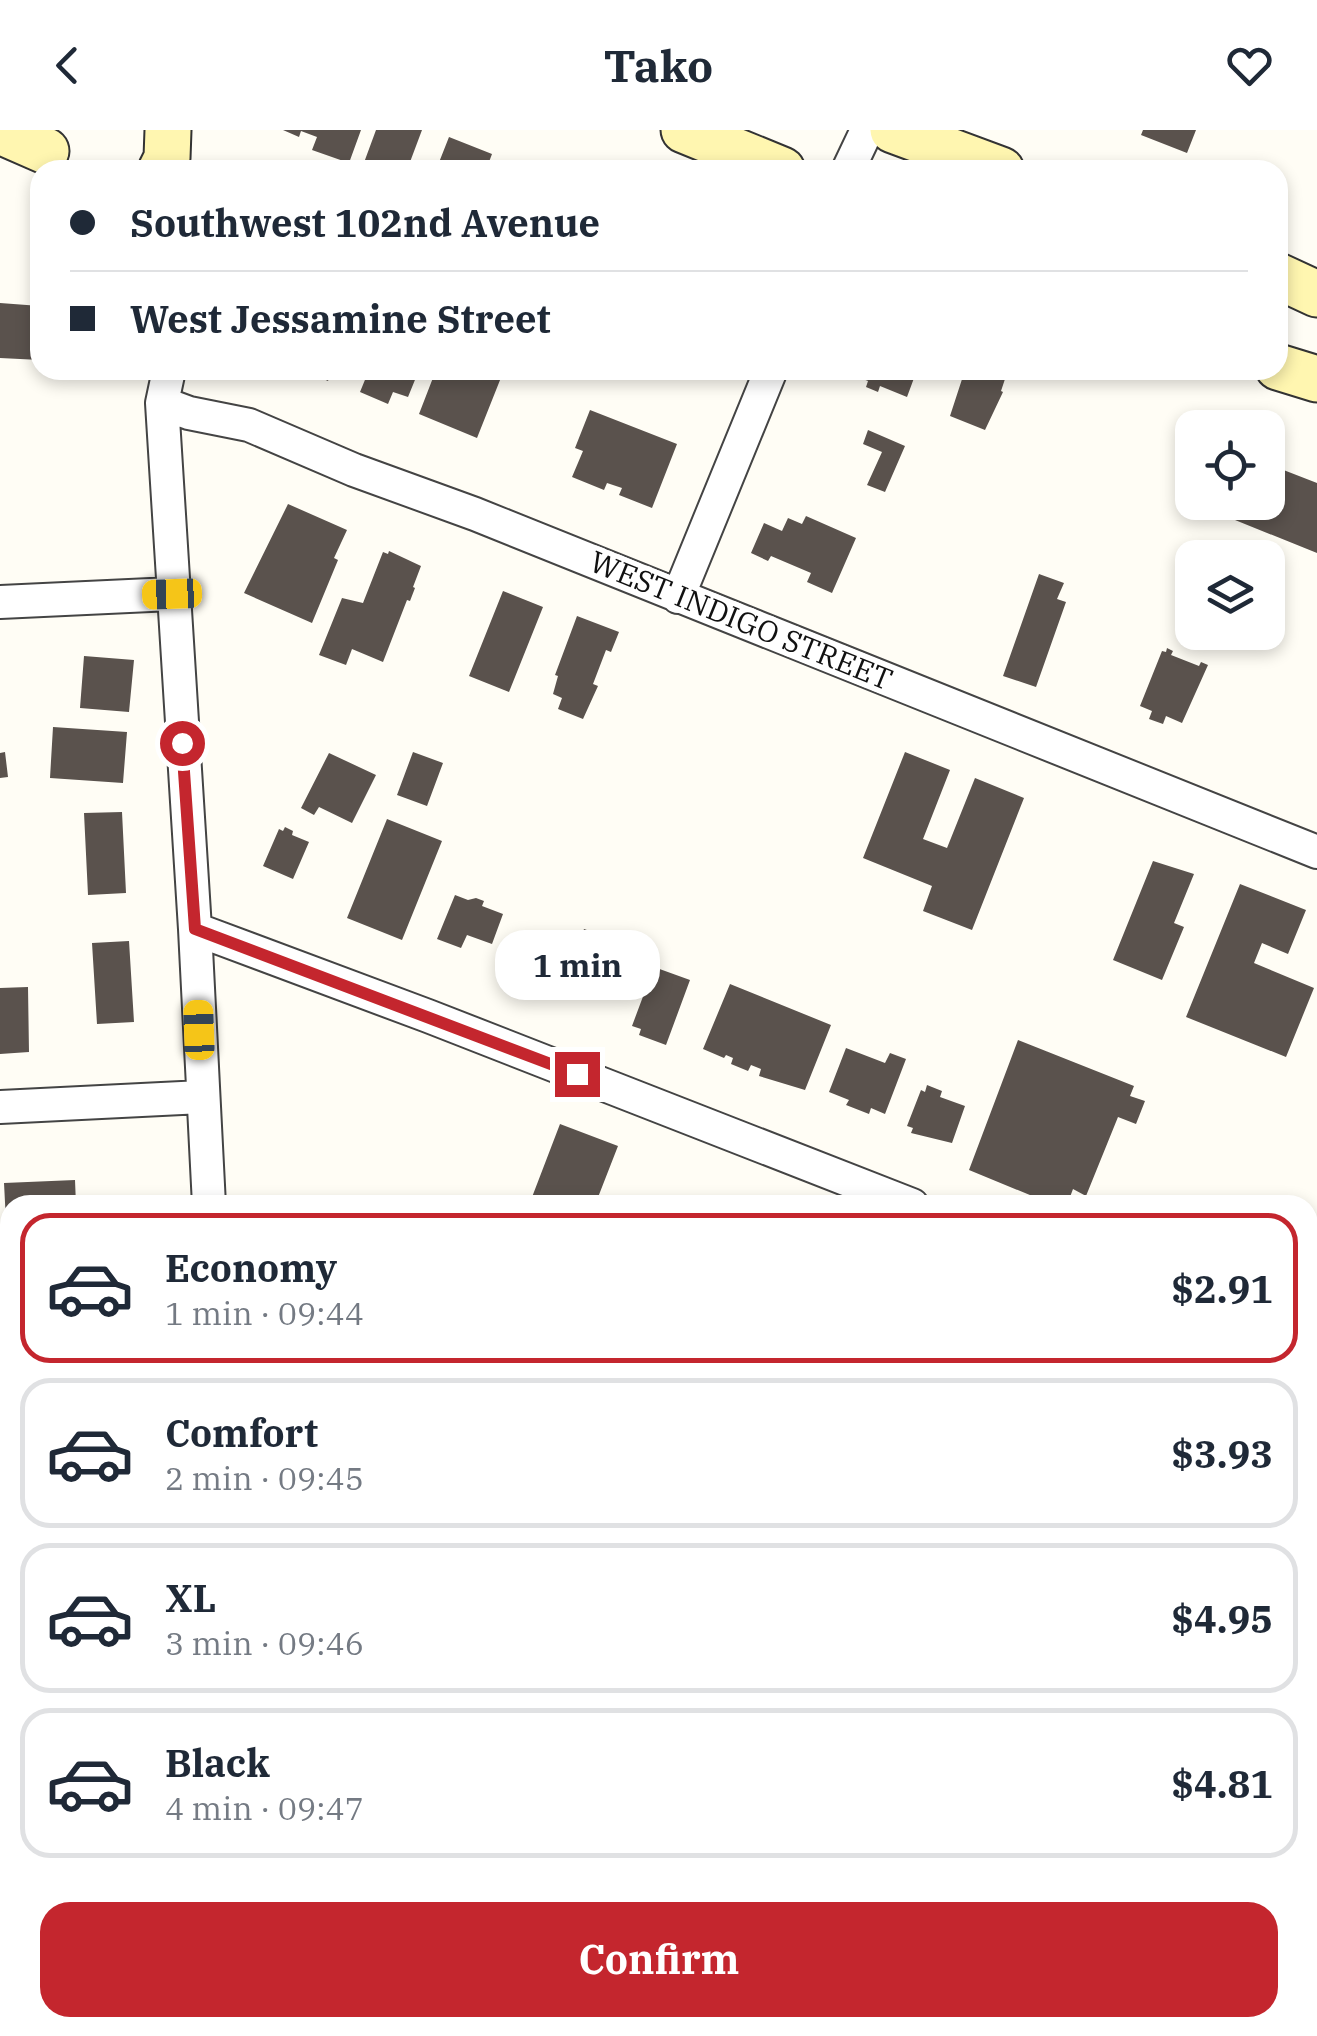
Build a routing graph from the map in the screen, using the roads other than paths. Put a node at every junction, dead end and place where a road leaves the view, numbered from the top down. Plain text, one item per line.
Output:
1 (684, 130) edge
2 (867, 130) edge
3 (893, 130) edge
4 (0, 131) edge
5 (48, 150) edge
6 (758, 160) edge
7 (853, 160) edge
8 (974, 160) edge
9 (1288, 281) edge
10 (1317, 294) edge
11 (1288, 371) edge
12 (1317, 378) edge
13 (151, 380) edge
14 (166, 380) edge
15 (767, 380) edge
16 (162, 404) junction
17 (172, 594) junction
18 (678, 597) junction
19 (0, 602) edge
20 (1317, 852) edge
21 (195, 929) junction
22 (202, 1097) junction
23 (0, 1107) edge
24 (207, 1195) edge
25 (886, 1195) edge

1 - 6 street
2 - 7 street
3 - 8 street
4 - 5 street
9 - 10 street
11 - 12 street
13 - 16 street
14 - 16 street
15 - 18 street
16 - 17 street
16 - 18 street, WEST INDIGO STREET
17 - 19 street
17 - 21 street
18 - 20 street, WEST INDIGO STREET
21 - 22 street
21 - 25 street
22 - 23 street
22 - 24 street

